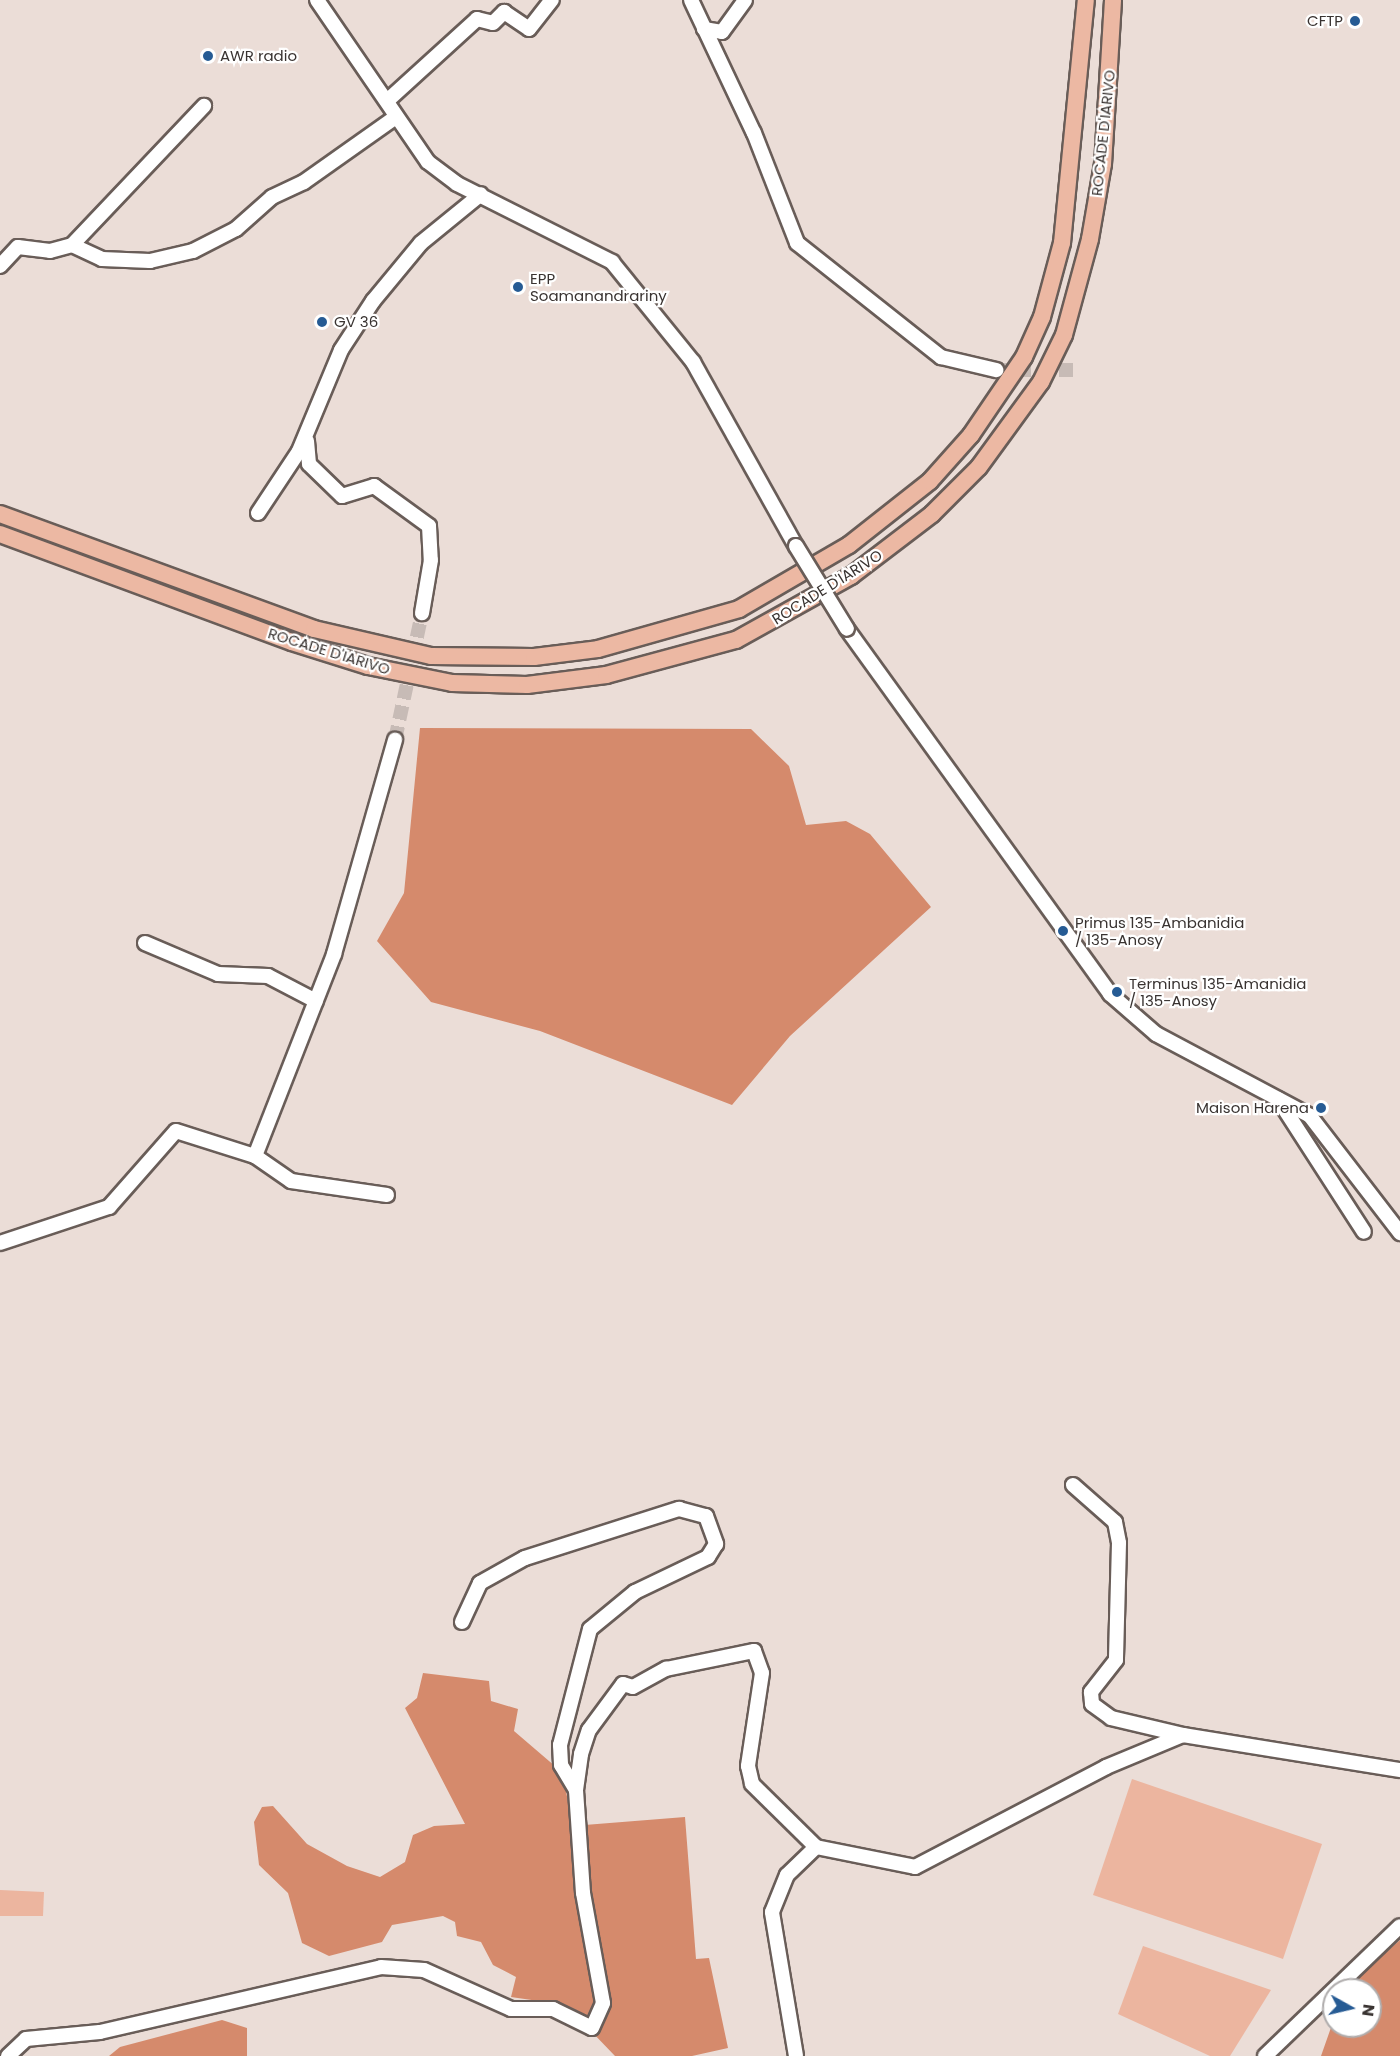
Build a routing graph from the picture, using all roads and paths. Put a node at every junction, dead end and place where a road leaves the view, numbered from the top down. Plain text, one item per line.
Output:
1 (317, 0) edge
2 (552, 0) edge
3 (691, 0) edge
4 (745, 0) edge
5 (1086, 0) edge
6 (1113, 0) edge
7 (704, 28) junction
8 (387, 101) junction
9 (204, 106) dead end
10 (393, 118) junction
11 (481, 195) junction
12 (72, 245) junction
13 (0, 266) edge
14 (996, 370) tunnel mouth
15 (309, 428) junction
16 (258, 513) dead end
17 (0, 514) edge
18 (0, 534) edge
19 (422, 613) tunnel mouth
20 (396, 740) tunnel mouth
21 (145, 943) dead end
22 (316, 1001) junction
23 (1276, 1094) junction
24 (255, 1156) junction
25 (387, 1195) dead end
26 (1364, 1232) dead end
27 (1400, 1233) edge
28 (0, 1243) edge
29 (1072, 1485) dead end
30 (462, 1622) dead end
31 (1183, 1735) junction
32 (1400, 1770) edge
33 (576, 1790) junction
34 (816, 1847) junction
35 (1400, 1926) edge
36 (8, 2056) edge
37 (796, 2056) edge
38 (1265, 2056) edge

1 - 8 street
2 - 8 street
3 - 7 street
4 - 7 street
5 - 17 main road, ROCADE D'IARIVO
6 - 18 main road, ROCADE D'IARIVO
7 - 14 street
8 - 10 street
9 - 12 street
10 - 11 street
10 - 12 street
11 - 15 street
11 - 23 street, bridge
12 - 13 street
15 - 16 street
15 - 19 street
20 - 22 street
21 - 22 street
22 - 24 street
23 - 26 street
23 - 27 street
24 - 25 street
24 - 28 street
29 - 31 street
30 - 33 street
31 - 32 street
31 - 34 street
33 - 34 street
33 - 36 street
34 - 37 street
35 - 38 street

